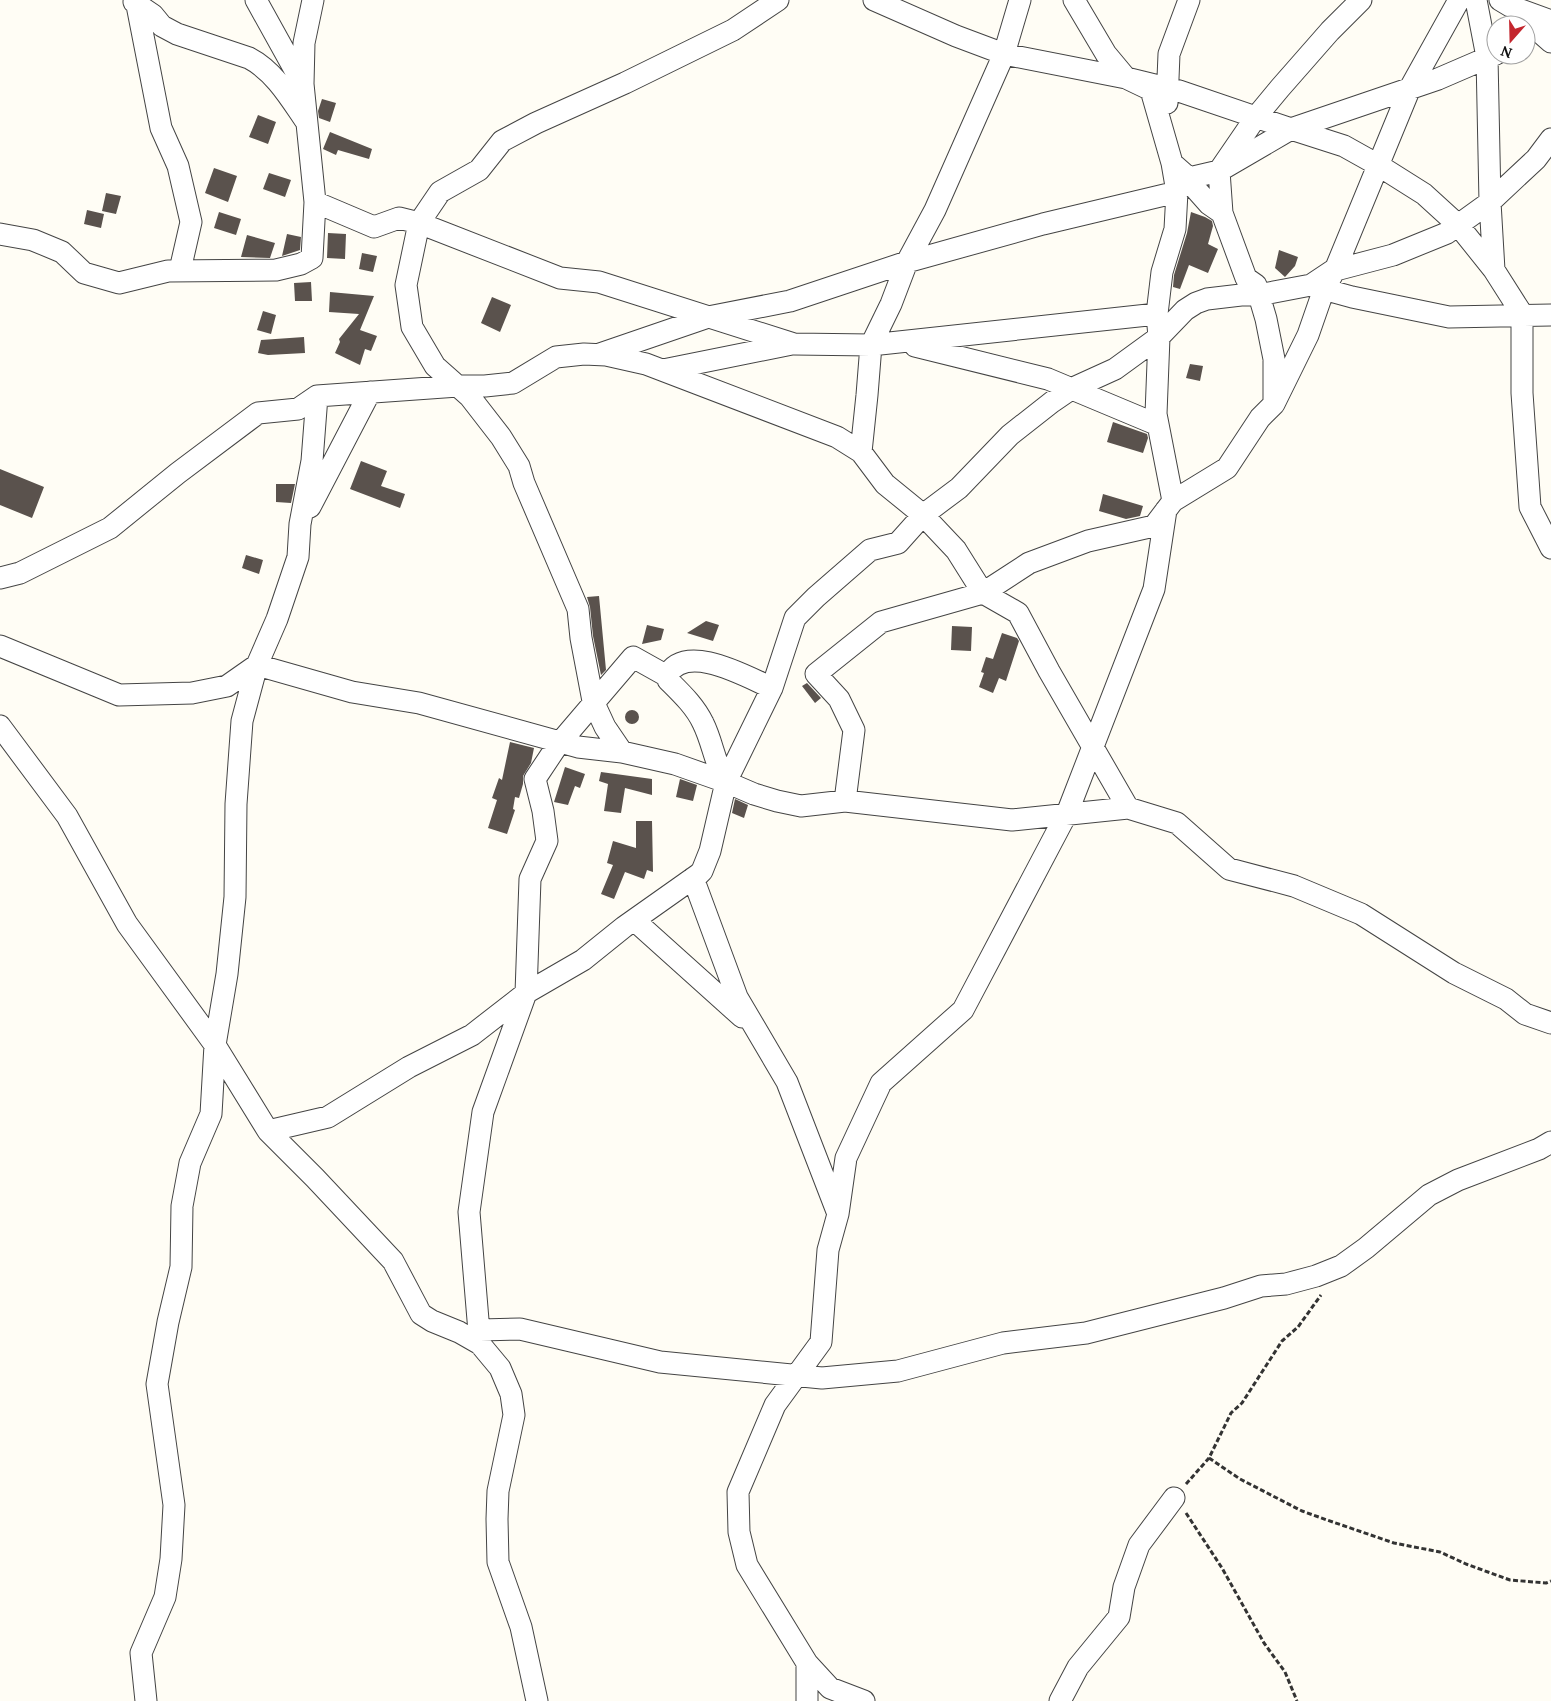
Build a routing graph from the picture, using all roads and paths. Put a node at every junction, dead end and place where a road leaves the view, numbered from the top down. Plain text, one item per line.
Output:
1 (256, 0) edge
2 (313, 0) edge
3 (778, 0) edge
4 (874, 0) edge
5 (1020, 0) edge
6 (1074, 0) edge
7 (1189, 0) edge
8 (1361, 0) edge
9 (1459, 0) edge
10 (1476, 0) edge
11 (136, 2) edge
12 (1505, 3) edge
13 (1544, 34) edge
14 (1486, 37) edge
15 (1004, 54) junction
16 (1486, 58) edge
17 (1491, 65) edge
18 (1126, 78) junction
19 (303, 84) junction
20 (1167, 88) junction
21 (1410, 88) junction
22 (1256, 117) junction
23 (307, 123) junction
24 (1291, 129) junction
25 (1165, 138) junction
26 (1551, 139) edge
27 (1378, 165) junction
28 (1219, 171) junction
29 (1183, 185) junction
30 (315, 202) junction
31 (1490, 202) junction
32 (1222, 213) junction
33 (419, 223) junction
34 (1458, 225) junction
35 (0, 234) edge
36 (907, 262) junction
37 (180, 270) junction
38 (1335, 270) junction
39 (1494, 270) junction
40 (1317, 287) junction
41 (1258, 295) junction
42 (1157, 314) junction
43 (1522, 314) junction
44 (1551, 315) edge
45 (708, 316) junction
46 (1159, 337) junction
47 (900, 342) junction
48 (794, 344) junction
49 (871, 345) junction
50 (597, 354) junction
51 (663, 370) junction
52 (458, 386) junction
53 (1072, 389) junction
54 (370, 392) junction
55 (318, 396) junction
56 (1274, 404) junction
57 (1158, 425) junction
58 (860, 452) junction
59 (1170, 505) junction
60 (923, 515) junction
61 (300, 524) junction
62 (1551, 548) edge
63 (0, 578) edge
64 (983, 592) junction
65 (0, 646) edge
66 (256, 664) junction
67 (667, 676) junction
68 (772, 688) junction
69 (594, 703) junction
70 (0, 726) edge
71 (560, 742) junction
72 (1093, 748) junction
73 (622, 752) junction
74 (726, 782) junction
75 (845, 801) junction
76 (1128, 808) junction
77 (1067, 814) junction
78 (693, 878) junction
79 (634, 920) junction
80 (526, 992) junction
81 (1551, 1022) edge
82 (756, 1029) junction
83 (215, 1045) junction
84 (268, 1131) junction
85 (1551, 1142) edge
86 (838, 1214) junction
87 (1333, 1270) junction
88 (480, 1337) junction
89 (797, 1375) junction
90 (1209, 1458) junction
91 (1174, 1498) junction
92 (1551, 1581) edge
93 (808, 1663) junction
94 (146, 1701) edge
95 (536, 1701) edge
96 (807, 1701) edge
97 (864, 1701) edge
98 (1060, 1701) edge
99 (1297, 1701) edge

1 - 19 street
2 - 19 street
3 - 33 street
4 - 15 street
5 - 15 street
6 - 18 street
7 - 20 street
8 - 22 street
9 - 21 street
10 - 14 street
11 - 23 street
11 - 37 street
12 - 13 street
15 - 18 street
15 - 36 street
16 - 21 street
17 - 31 street
18 - 20 street
18 - 25 street
19 - 23 street
20 - 22 street
20 - 25 street
21 - 24 street
21 - 27 street
22 - 24 street
22 - 28 street
23 - 30 street
24 - 27 street
24 - 28 street
25 - 29 street
26 - 31 street
27 - 34 street
27 - 38 street
28 - 29 street
28 - 32 street
29 - 32 street
29 - 36 street
29 - 42 street
30 - 33 street
30 - 37 street
31 - 34 street
31 - 39 street
32 - 41 street
33 - 45 street
33 - 52 street
34 - 38 street
34 - 39 street
35 - 37 street
36 - 45 street
36 - 49 street
38 - 40 street
39 - 43 street
40 - 41 street
40 - 43 street
40 - 56 street
41 - 46 street
41 - 56 street
42 - 46 street
42 - 47 street
43 - 44 street
43 - 62 street
45 - 48 street
45 - 50 street
46 - 53 street
46 - 57 street
47 - 49 street
47 - 53 street
48 - 49 street
48 - 51 street
49 - 58 street
50 - 51 street
50 - 52 street
51 - 58 street
52 - 54 street
52 - 69 street
53 - 57 street
53 - 60 street
54 - 55 street
54 - 61 street
55 - 61 street
55 - 63 street
56 - 59 street
57 - 59 street
58 - 60 street
59 - 64 street
59 - 72 street
60 - 64 street
60 - 68 street
61 - 66 street
64 - 72 street
64 - 75 street
65 - 66 street
66 - 71 street
66 - 83 street
67 - 68 street
67 - 69 street
67 - 74 street
68 - 74 street
69 - 71 street
69 - 73 street
70 - 83 street
71 - 73 street
71 - 80 street
72 - 76 street
72 - 77 street
73 - 74 street
74 - 75 street
74 - 78 street
75 - 77 street
76 - 77 street
76 - 81 street
77 - 86 street
78 - 79 street
78 - 82 street
79 - 80 street
79 - 82 street
80 - 84 street
80 - 88 street
82 - 86 street
83 - 84 street
83 - 94 street
84 - 88 street
85 - 87 street
86 - 89 street
87 - 89 street
87 - 90 path
88 - 89 street
88 - 95 street
89 - 93 street
90 - 91 path
90 - 92 path
91 - 98 street
91 - 99 path
93 - 96 street
93 - 97 street

